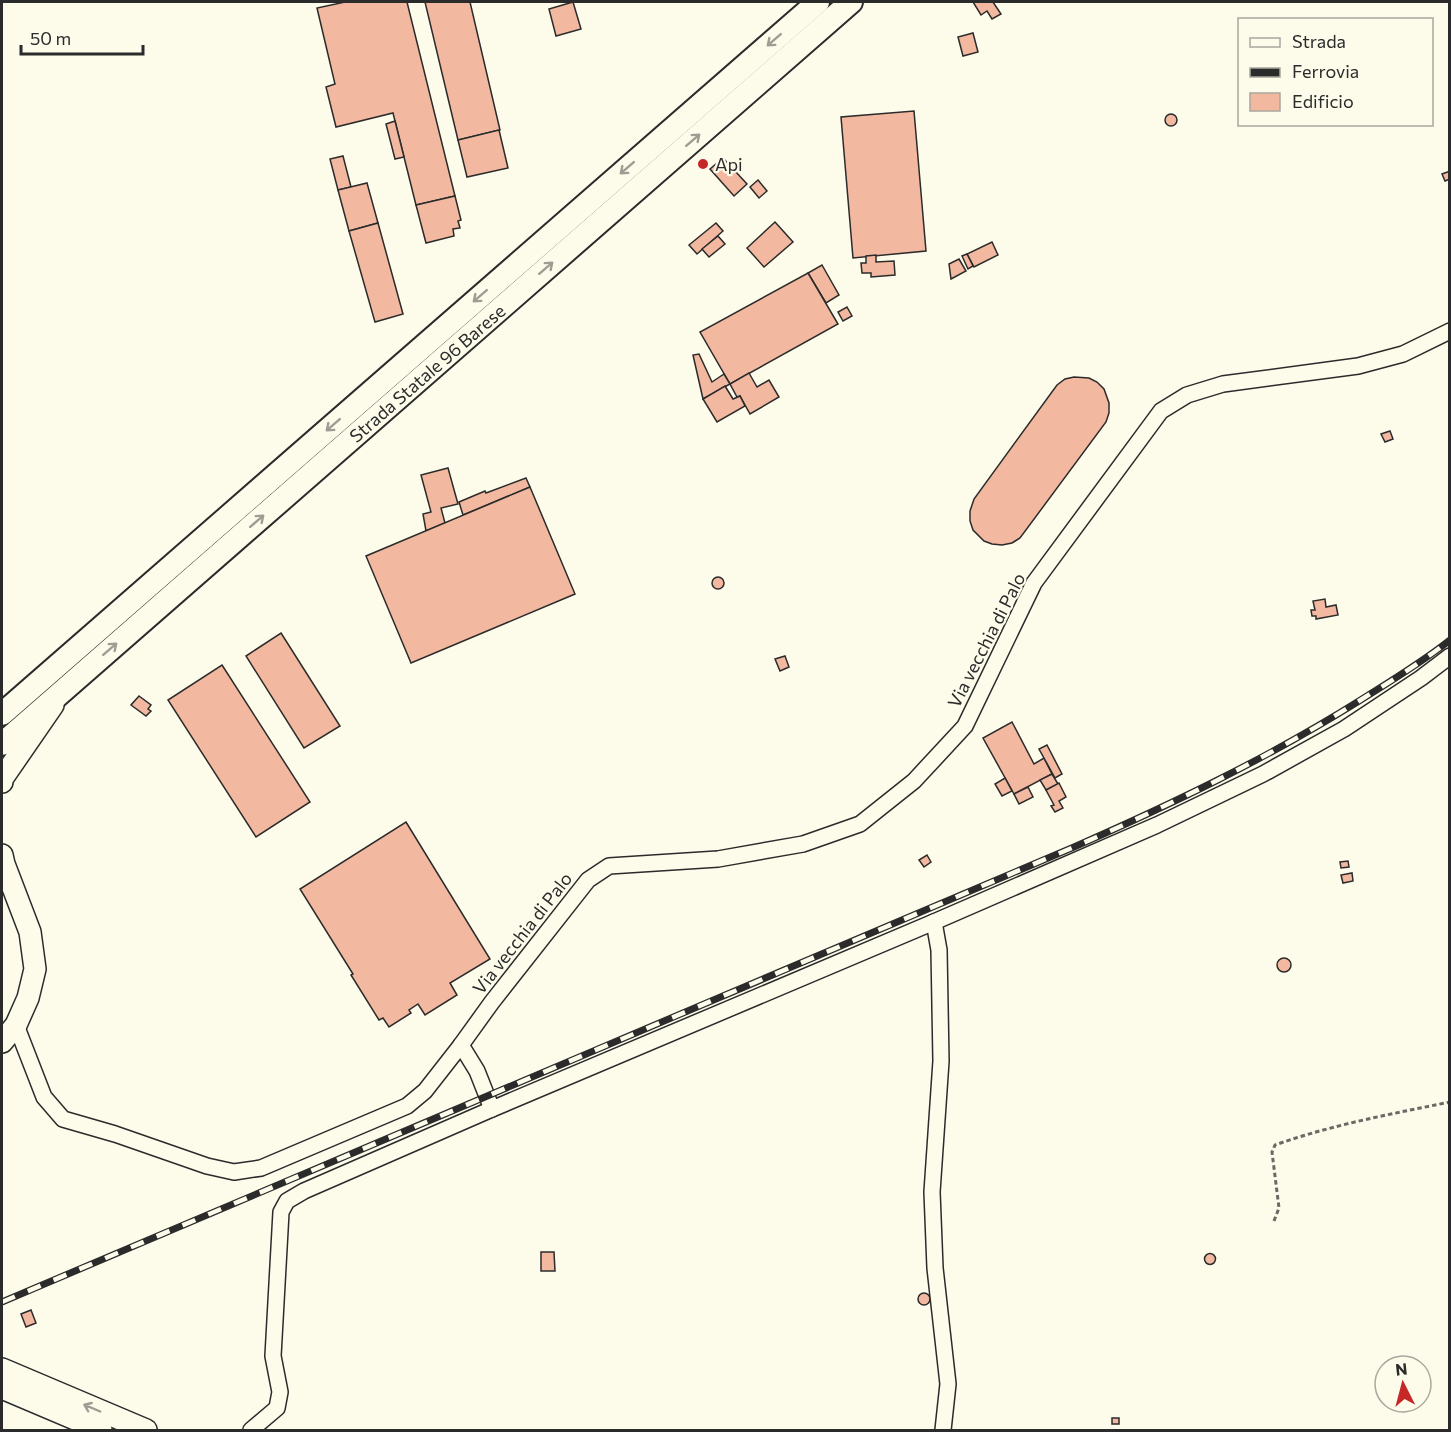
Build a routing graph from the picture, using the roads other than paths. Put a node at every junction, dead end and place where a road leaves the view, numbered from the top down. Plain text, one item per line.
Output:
1 (818, 2) edge
2 (851, 2) edge
3 (1449, 331) edge
4 (1449, 656) edge
5 (66, 688) junction
6 (2, 714) edge
7 (2, 744) edge
8 (2, 782) edge
9 (2, 855) edge
10 (2, 885) edge
11 (18, 899) junction
12 (934, 922) junction
13 (16, 1025) junction
14 (2, 1042) edge
15 (461, 1045) junction
16 (492, 1109) junction
17 (2, 1369) edge
18 (2, 1388) edge
19 (100, 1431) edge
20 (146, 1431) edge
21 (251, 1431) edge
22 (943, 1431) edge

1 -> 6 main road, Strada Statale 96 Barese
5 -> 2 main road, Strada Statale 96 Barese
3 - 15 street, Via vecchia di Palo
4 - 12 street
5 - 7 main road, Strada Statale 96 Barese
5 - 8 main road
9 - 11 main road
10 - 11 main road
11 - 13 main road
12 - 16 street
12 - 22 street
13 - 14 main road
13 - 15 street, Via vecchia di Palo
15 - 16 street
16 - 21 street
20 -> 17 main road
18 - 19 main road

